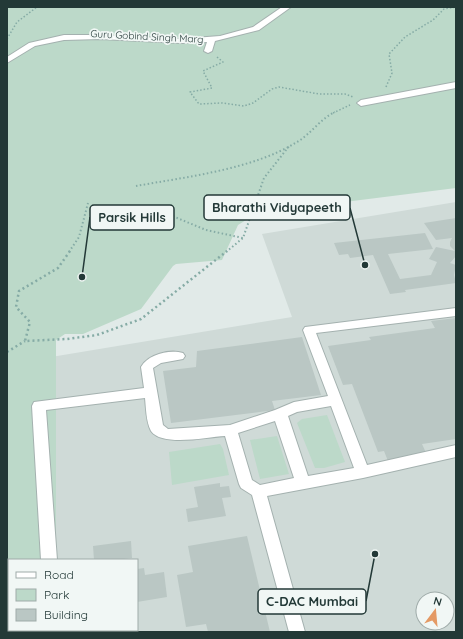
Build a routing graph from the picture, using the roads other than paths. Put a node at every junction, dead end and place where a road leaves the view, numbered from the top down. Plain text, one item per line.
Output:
1 (287, 7) edge
2 (212, 39) junction
3 (208, 51) road end
4 (7, 61) edge
5 (456, 85) edge
6 (361, 103) road end
7 (456, 312) edge
8 (179, 356) dead end
9 (150, 392) junction
10 (336, 400) junction
11 (280, 414) junction
12 (230, 430) junction
13 (456, 451) edge
14 (363, 472) junction
15 (303, 483) junction
16 (258, 491) junction
17 (49, 559) edge
18 (297, 632) edge

1 - 2 street, Guru Gobind Singh Marg
2 - 3 street
2 - 4 street, Guru Gobind Singh Marg
5 - 6 street
7 - 10 street
8 - 9 street
9 - 12 street
9 - 17 street
10 - 11 street
10 - 14 street
11 - 12 street
11 - 15 street
12 - 16 street
13 - 14 street
14 - 15 street
15 - 16 street
16 - 18 street

